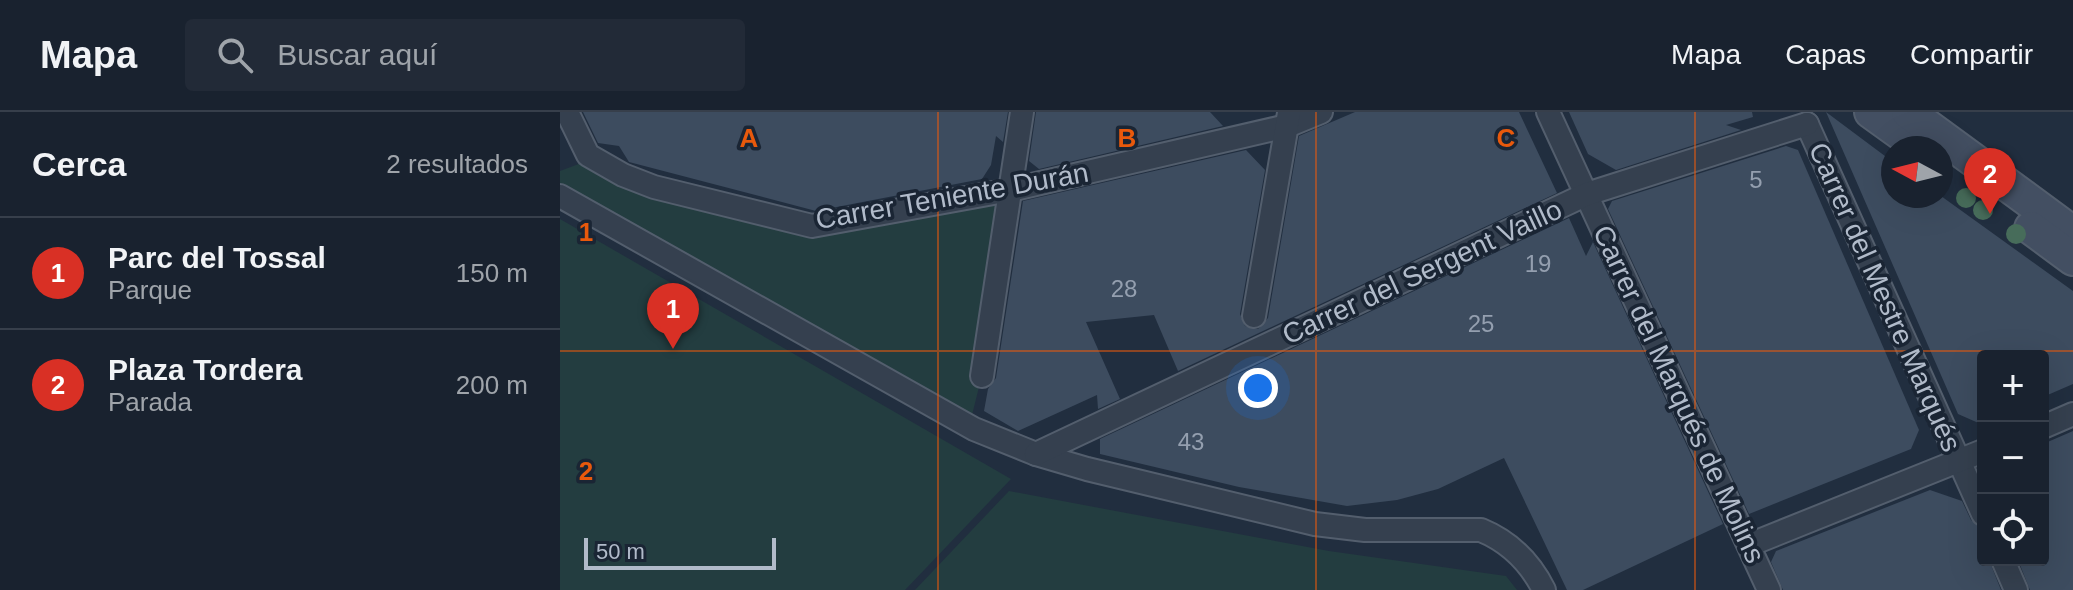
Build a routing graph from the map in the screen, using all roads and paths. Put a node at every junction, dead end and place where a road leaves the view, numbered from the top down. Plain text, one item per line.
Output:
1 (567, 112) edge
2 (1022, 112) edge
3 (1321, 112) edge
4 (1548, 112) edge
5 (1871, 112) edge
6 (1908, 112) edge
7 (1809, 118) edge
8 (1288, 119) edge
9 (1904, 136) edge
10 (1953, 172) edge
11 (1010, 190) junction
12 (1587, 194) junction
13 (560, 196) edge
14 (2073, 233) edge
15 (2073, 259) edge
16 (1254, 316) dead end
17 (982, 376) dead end
18 (2073, 414) edge
19 (2049, 424) edge
20 (1036, 454) junction
21 (1977, 454) edge
22 (1960, 461) junction
23 (1977, 500) edge
24 (1749, 545) junction
25 (2006, 566) edge
26 (1544, 590) edge
27 (1769, 590) edge
28 (2016, 590) edge

1 - 11 street, Carrer Teniente Durán
2 - 11 street
3 - 8 street, Carrer Teniente Durán
4 - 12 street, Carrer del Marqués de Molins
5 - 9 main road
6 - 14 main road
7 - 12 street, Carrer del Sergent Vaillo
7 - 22 street, Carrer del Mestre Marqués
8 - 11 street, Carrer Teniente Durán
8 - 16 street
10 - 15 main road
11 - 17 street
12 - 20 street, Carrer del Sergent Vaillo
12 - 24 street, Carrer del Marqués de Molins
13 - 20 street
18 - 19 street
20 - 26 street
21 - 22 street
22 - 23 street, Carrer del Mestre Marqués
22 - 24 street
24 - 27 street, Carrer del Marqués de Molins
25 - 28 street

